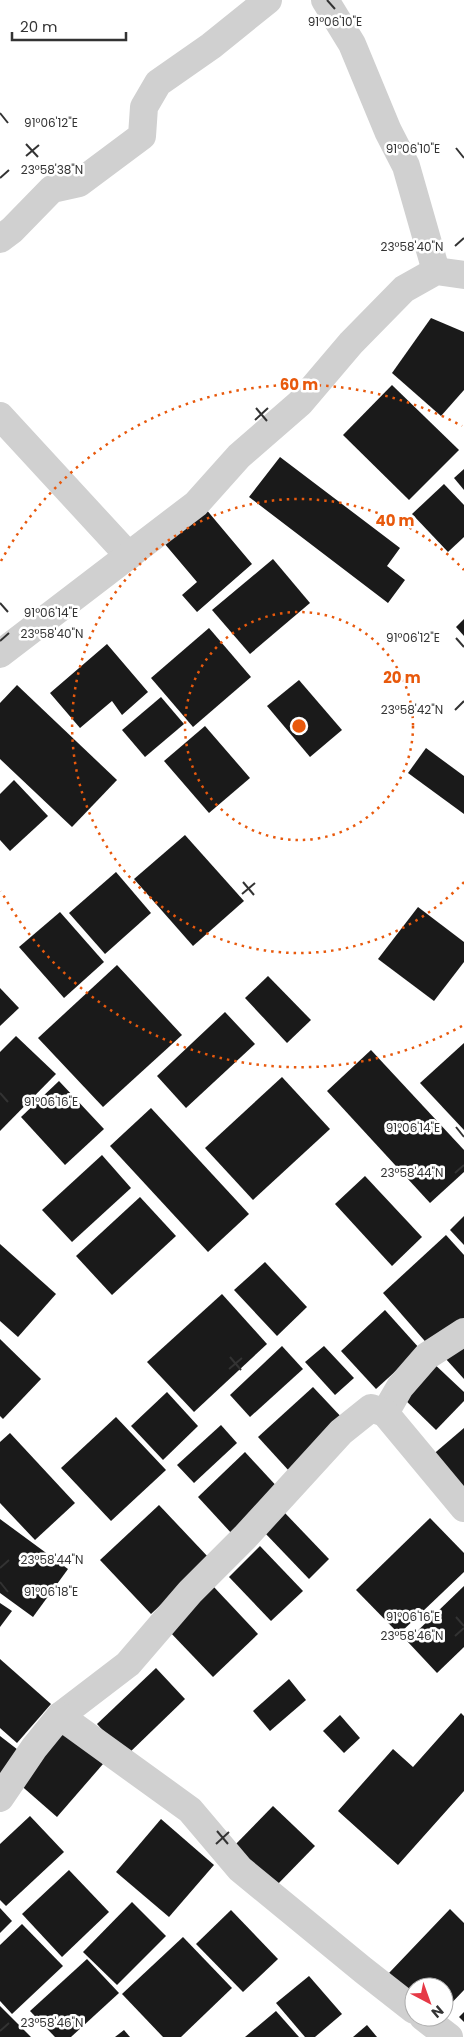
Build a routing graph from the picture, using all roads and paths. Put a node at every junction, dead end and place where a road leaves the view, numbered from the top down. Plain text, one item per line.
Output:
1 (268, 0) edge
2 (325, 0) edge
3 (0, 239) edge
4 (436, 271) junction
5 (464, 275) edge
6 (0, 416) edge
7 (129, 556) junction
8 (0, 654) edge
9 (464, 1332) edge
10 (385, 1413) junction
11 (464, 1508) edge
12 (60, 1716) junction
13 (0, 1798) edge
14 (404, 2002) edge
15 (436, 2027) edge
16 (449, 2037) edge

1 - 3 street
2 - 4 street
4 - 5 street
4 - 7 street
6 - 7 street
7 - 8 street
9 - 10 street
10 - 11 street
10 - 12 street
12 - 13 street
12 - 14 street
15 - 16 street

